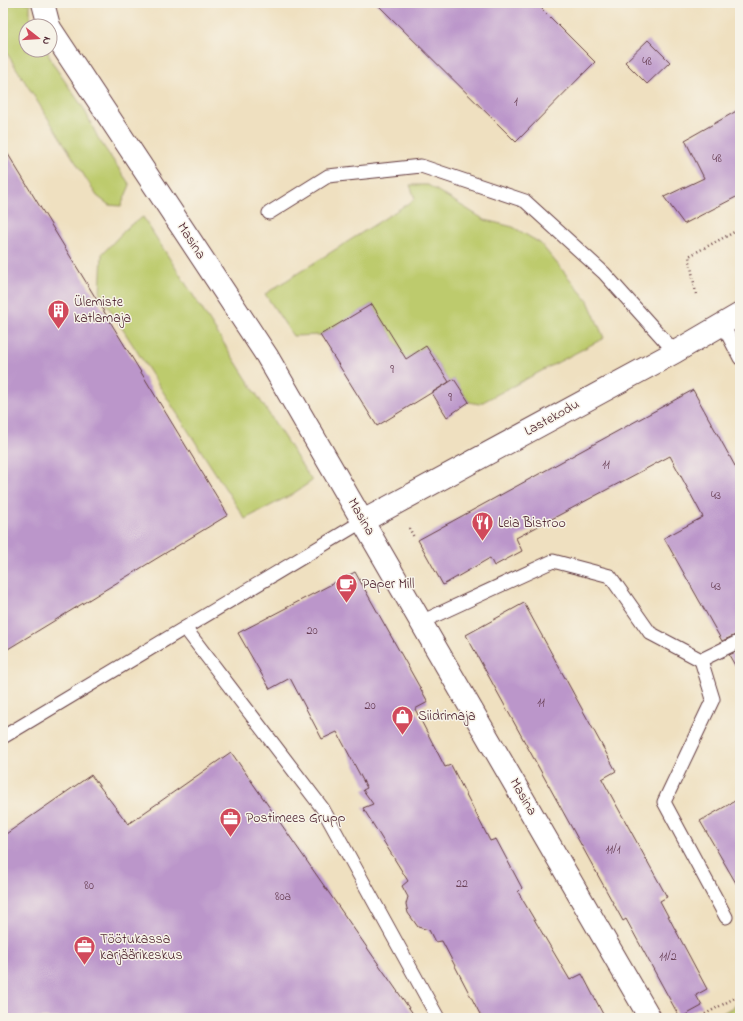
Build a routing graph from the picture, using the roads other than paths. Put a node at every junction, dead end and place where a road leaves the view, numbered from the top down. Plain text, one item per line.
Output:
1 (43, 3) edge
2 (47, 18) edge
3 (58, 41) edge
4 (270, 213) dead end
5 (731, 320) edge
6 (675, 352) junction
7 (740, 358) edge
8 (363, 521) junction
9 (422, 622) junction
10 (185, 628) junction
11 (740, 641) edge
12 (702, 660) junction
13 (3, 738) edge
14 (726, 918) dead end
15 (438, 1018) edge
16 (650, 1018) edge

1 - 2 street, Masina
3 - 8 street, Masina
4 - 6 lane
5 - 6 street, Lastekodu
5 - 7 lane
6 - 8 street, Lastekodu
8 - 9 street, Masina
8 - 10 lane
9 - 12 lane
9 - 16 street, Masina
10 - 13 lane
10 - 15 lane
11 - 12 lane
12 - 14 lane

